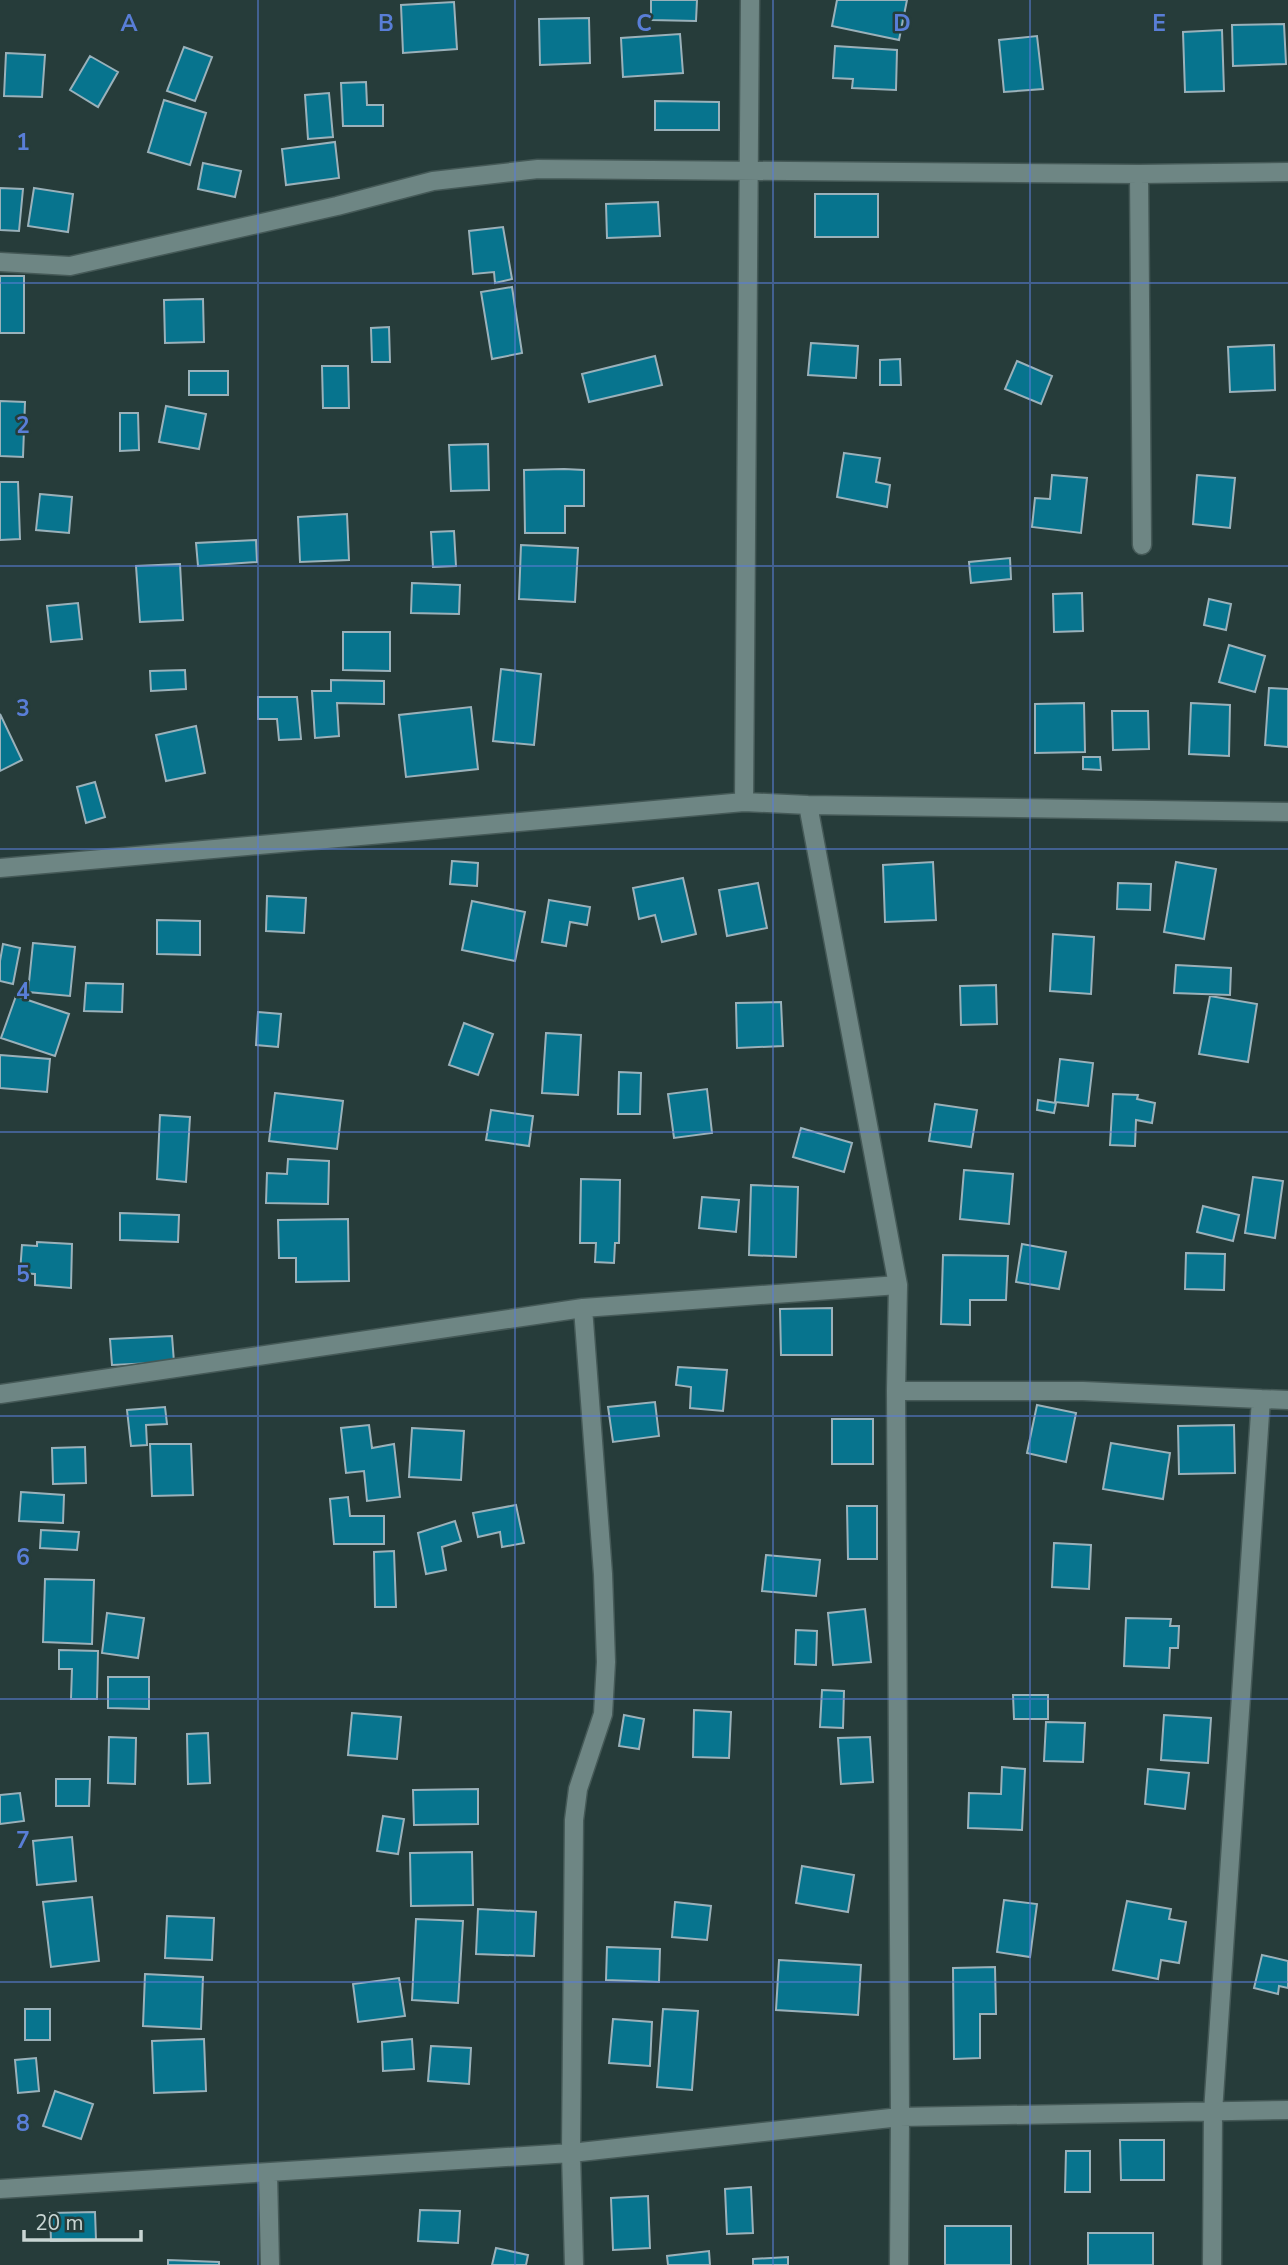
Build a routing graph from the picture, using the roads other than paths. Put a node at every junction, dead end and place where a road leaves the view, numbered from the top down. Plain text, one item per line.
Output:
1 (750, 0) edge
2 (747, 170) junction
3 (1288, 172) edge
4 (1139, 174) junction
5 (0, 262) edge
6 (1142, 545) dead end
7 (744, 802) junction
8 (808, 805) junction
9 (1288, 811) edge
10 (0, 868) edge
11 (898, 1285) junction
12 (583, 1308) junction
13 (896, 1391) junction
14 (0, 1394) edge
15 (1262, 1399) junction
16 (1288, 1401) edge
17 (1288, 2110) edge
18 (1213, 2112) junction
19 (900, 2117) junction
20 (571, 2153) junction
21 (268, 2174) junction
22 (0, 2189) edge
23 (270, 2265) edge
24 (574, 2265) edge
25 (899, 2265) edge
26 (1212, 2265) edge

1 - 2 street
2 - 4 street
2 - 5 street
2 - 7 street
3 - 4 street
4 - 6 street
7 - 8 street
7 - 10 street
8 - 9 street
8 - 11 street
11 - 12 street
11 - 13 street
12 - 14 street
12 - 20 street
13 - 15 street
13 - 19 street
15 - 16 street
15 - 18 street
17 - 18 street
18 - 19 street
18 - 26 street
19 - 20 street
19 - 25 street
20 - 21 street
20 - 24 street
21 - 22 street
21 - 23 street

